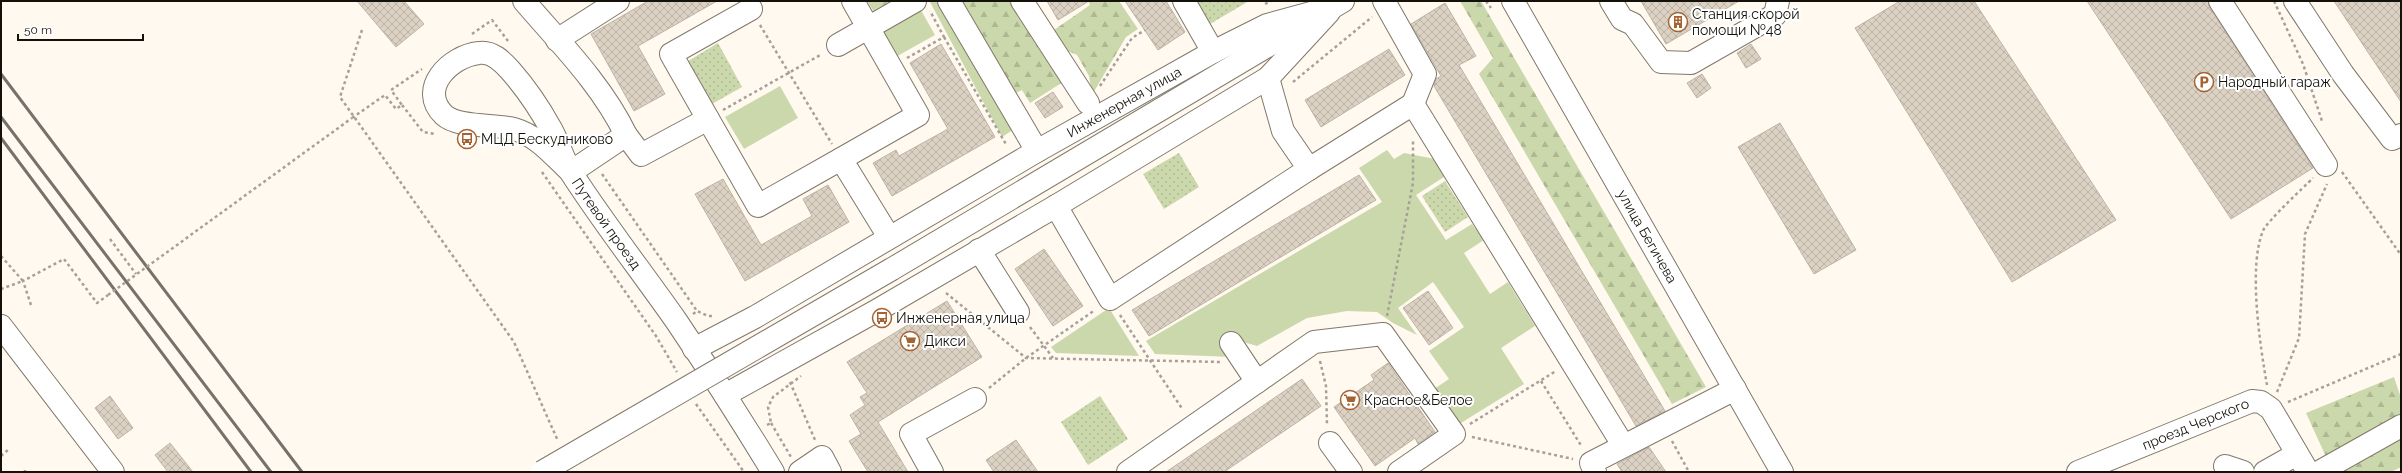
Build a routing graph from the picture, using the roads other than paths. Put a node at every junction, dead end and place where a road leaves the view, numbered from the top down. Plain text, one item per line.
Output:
1 (524, 1) edge
2 (618, 1) edge
3 (853, 1) edge
4 (949, 1) edge
5 (1022, 1) edge
6 (1184, 1) edge
7 (1384, 1) edge
8 (1513, 1) edge
9 (1611, 1) edge
10 (1778, 1) edge
11 (2220, 1) edge
12 (2295, 1) edge
13 (754, 4) edge
14 (921, 4) edge
15 (1338, 4) edge
16 (868, 28) junction
17 (557, 40) junction
18 (838, 45) road end
19 (1213, 52) junction
20 (1268, 78) junction
21 (1088, 103) road end
22 (1413, 104) junction
23 (708, 119) junction
24 (626, 135) junction
25 (2401, 135) edge
26 (1037, 151) junction
27 (841, 159) junction
28 (1309, 169) junction
29 (2332, 171) road end
30 (571, 172) junction
31 (1056, 206) junction
32 (889, 237) junction
33 (979, 250) junction
34 (1018, 312) road end
35 (1, 326) edge
36 (1231, 343) dead end
37 (694, 349) junction
38 (1256, 382) junction
39 (1735, 389) junction
40 (725, 395) junction
41 (975, 399) road end
42 (2401, 426) edge
43 (1329, 434) road end
44 (1623, 445) junction
45 (826, 464) edge
46 (1593, 467) edge
47 (2307, 468) edge
48 (113, 472) edge
49 (542, 472) edge
50 (773, 472) edge
51 (800, 472) edge
52 (932, 472) edge
53 (1128, 472) edge
54 (1351, 472) edge
55 (1399, 472) edge
56 (1782, 472) edge
57 (2078, 472) edge
58 (2265, 472) edge

1 - 17 street
2 - 17 street
3 - 16 street
4 - 26 street
5 - 21 street
6 - 19 street
7 - 22 street
8 - 39 street, улица Бегичева
9 - 10 street
11 - 29 street
12 - 25 street
13 - 23 street
14 - 16 street
15 - 19 street, Инженерная улица
15 - 20 street
15 - 49 street, bridge
16 - 18 street
16 - 27 street
17 - 24 street
19 - 26 street, Инженерная улица
20 - 28 street
20 - 31 street
22 - 28 street
22 - 44 street
23 - 24 street
23 - 27 street
24 - 30 street, Путевой проезд
26 - 32 street, Инженерная улица
27 - 32 street
28 - 31 street
30 - 30 street
30 - 37 street, Путевой проезд
31 - 33 street
32 - 37 street, Инженерная улица
33 - 34 street
33 - 40 street
35 - 48 street
36 - 38 street
37 - 40 street, Путевой проезд
38 - 53 street
38 - 55 street
39 - 44 street
39 - 56 street, улица Бегичева
40 - 50 street, Путевой проезд
41 - 52 street
42 - 47 street
43 - 54 street
44 - 46 street
45 - 51 street
47 - 57 street, проезд Черского
47 - 58 street

